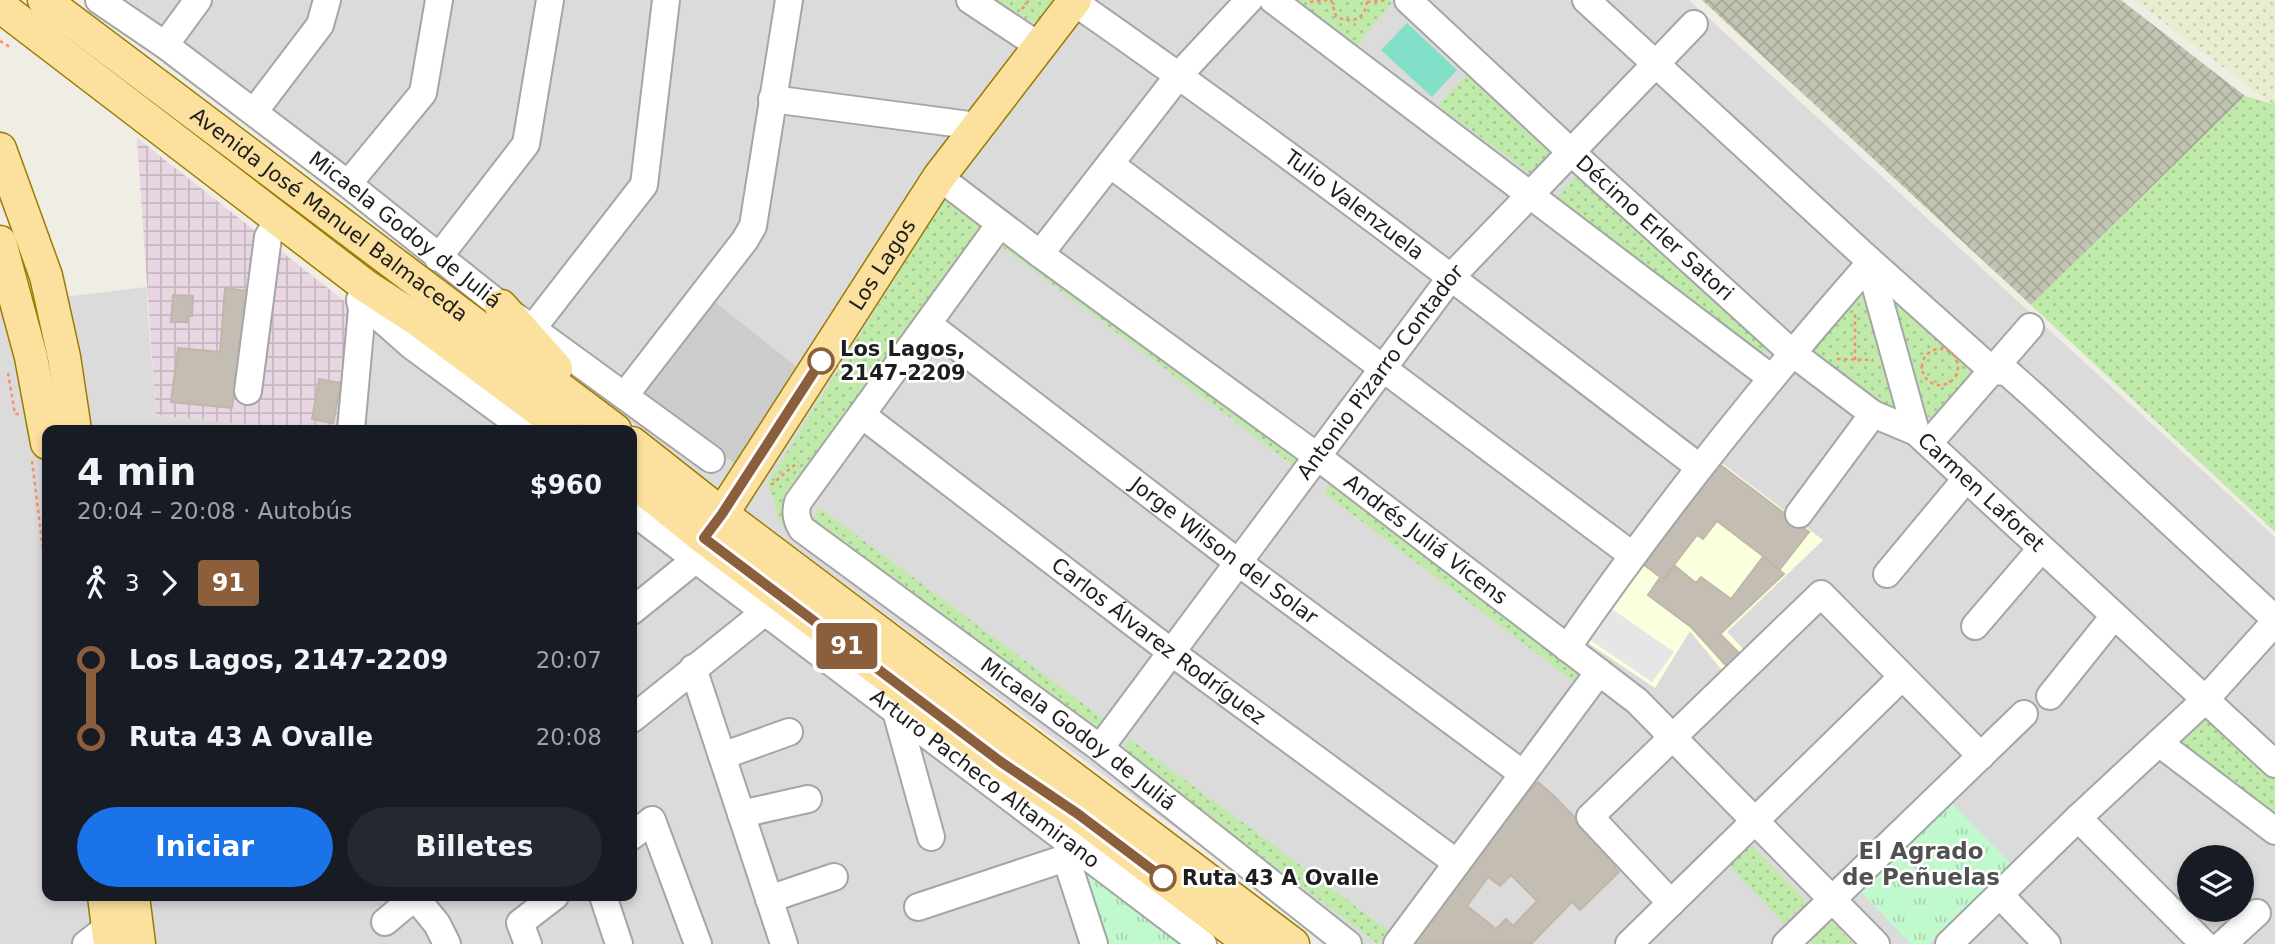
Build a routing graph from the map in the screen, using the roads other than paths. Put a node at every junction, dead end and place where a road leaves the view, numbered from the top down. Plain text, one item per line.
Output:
1 (99, 0) edge
2 (198, 0) edge
3 (327, 0) edge
4 (439, 0) edge
5 (550, 0) edge
6 (666, 0) edge
7 (789, 0) edge
8 (970, 0) edge
9 (1249, 0) edge
10 (1273, 0) edge
11 (1408, 0) edge
12 (1586, 0) edge
13 (1074, 1) edge
14 (0, 6) edge
15 (57, 6) edge
16 (1694, 24) dead end
17 (165, 45) junction
18 (1039, 46) junction
19 (1655, 64) junction
20 (1179, 75) junction
21 (772, 99) junction
22 (254, 112) junction
23 (976, 126) junction
24 (0, 149) edge
25 (1571, 152) junction
26 (1110, 164) junction
27 (939, 177) junction
28 (348, 184) junction
29 (1530, 195) junction
30 (279, 218) junction
31 (1000, 224) junction
32 (0, 242) edge
33 (1040, 254) junction
34 (438, 258) junction
35 (1864, 267) junction
36 (1451, 277) junction
37 (364, 293) junction
38 (450, 306) junction
39 (501, 306) junction
40 (928, 324) junction
41 (2030, 327) dead end
42 (532, 329) junction
43 (1795, 356) junction
44 (1384, 368) junction
45 (1993, 371) junction
46 (1770, 377) junction
47 (248, 391) dead end
48 (625, 395) junction
49 (1873, 414) junction
50 (862, 415) junction
51 (574, 418) edge
52 (74, 425) edge
53 (351, 425) edge
54 (519, 425) edge
55 (598, 425) edge
56 (1923, 438) junction
57 (637, 448) edge
58 (40, 451) edge
59 (1318, 457) junction
60 (711, 459) dead end
61 (1699, 467) junction
62 (1966, 479) junction
63 (637, 483) edge
64 (637, 512) edge
65 (1800, 514) dead end
66 (714, 527) junction
67 (2041, 549) junction
68 (1632, 555) junction
69 (1239, 563) junction
70 (1886, 573) dead end
71 (637, 606) edge
72 (765, 612) junction
73 (2114, 616) junction
74 (2275, 621) edge
75 (1975, 626) dead end
76 (1567, 648) junction
77 (1171, 652) junction
78 (693, 668) junction
79 (1599, 672) junction
80 (1902, 677) junction
81 (2050, 696) dead end
82 (2205, 700) junction
83 (897, 711) junction
84 (2024, 714) dead end
85 (637, 715) edge
86 (789, 732) dead end
87 (1672, 737) junction
88 (2159, 743) junction
89 (1100, 748) junction
90 (722, 756) junction
91 (1981, 756) junction
92 (2275, 764) edge
93 (1523, 774) junction
94 (808, 799) dead end
95 (741, 814) junction
96 (2078, 818) junction
97 (1755, 820) junction
98 (642, 828) edge
99 (2275, 831) edge
100 (931, 837) dead end
101 (1075, 855) junction
102 (1457, 863) junction
103 (834, 877) dead end
104 (2000, 895) junction
105 (769, 899) junction
106 (1832, 899) junction
107 (134, 901) edge
108 (410, 901) edge
109 (418, 901) edge
110 (551, 901) edge
111 (605, 901) edge
112 (1671, 902) junction
113 (918, 907) dead end
114 (2258, 913) dead end
115 (385, 922) dead end
116 (524, 934) edge
117 (1292, 942) edge
118 (138, 944) edge
119 (447, 944) edge
120 (619, 944) edge
121 (698, 944) edge
122 (783, 944) edge
123 (1094, 944) edge
124 (1203, 944) edge
125 (1251, 944) edge
126 (1348, 944) edge
127 (1397, 944) edge
128 (1629, 944) edge
129 (1786, 944) edge
130 (1876, 944) edge
131 (1949, 944) edge
132 (2047, 944) edge
133 (2204, 944) edge
134 (2223, 944) edge

1 - 17 street, Micaela Godoy de Juliá
2 - 17 street
3 - 22 street
4 - 28 street
5 - 34 street
6 - 42 street
7 - 21 street
8 - 18 street
9 - 20 street
10 - 29 street
11 - 25 street, Décimo Erler Satori
12 - 19 street
13 - 18 main road, Los Lagos
13 - 20 street, Tulio Valenzuela
14 - 30 main road, Avenida José Manuel Balmaceda
15 - 38 main road, Avenida José Manuel Balmaceda
16 - 19 street, Antonio Pizarro Contador
17 - 22 street, Micaela Godoy de Juliá
18 - 23 main road, Los Lagos
19 - 25 street, Antonio Pizarro Contador
19 - 35 street
20 - 26 street
20 - 36 street, Tulio Valenzuela
21 - 23 street
21 - 48 street
22 - 28 street, Micaela Godoy de Juliá
23 - 27 main road, Los Lagos
24 - 52 main road
25 - 29 street, Antonio Pizarro Contador
25 - 43 street, Décimo Erler Satori
26 - 33 street
26 - 44 street
27 - 31 street, Andrés Juliá Vicens
27 - 66 main road, Los Lagos
28 - 34 street, Micaela Godoy de Juliá
29 - 36 street, Antonio Pizarro Contador
29 - 46 street
30 - 37 main road, Avenida José Manuel Balmaceda
30 - 47 street
31 - 33 street, Andrés Juliá Vicens
31 - 40 street
32 - 58 main road
33 - 59 street, Andrés Juliá Vicens
34 - 39 street, Micaela Godoy de Juliá
35 - 43 street
35 - 45 street
35 - 56 street, Carmen Laforet
36 - 44 street, Antonio Pizarro Contador
36 - 61 street, Tulio Valenzuela
37 - 38 main road
37 - 51 main road, Avenida José Manuel Balmaceda
37 - 53 street
37 - 54 street
38 - 51 main road, Avenida José Manuel Balmaceda
39 - 42 street, Micaela Godoy de Juliá
39 - 51 main road
40 - 50 street
40 - 69 street, Jorge Wilson del Solar
41 - 45 street
42 - 48 street, Micaela Godoy de Juliá
43 - 46 street
43 - 49 street, Décimo Erler Satori
44 - 59 street, Antonio Pizarro Contador
44 - 68 street
45 - 56 street
45 - 74 street
46 - 61 street
48 - 60 street, Micaela Godoy de Juliá
49 - 56 street, Décimo Erler Satori
49 - 65 street
50 - 77 street, Carlos Álvarez Rodríguez
50 - 89 street, Micaela Godoy de Juliá
51 - 55 main road, Avenida José Manuel Balmaceda
56 - 62 street, Carmen Laforet
57 - 66 main road
59 - 69 street, Antonio Pizarro Contador
59 - 76 street, Andrés Juliá Vicens
61 - 68 street
62 - 67 street, Carmen Laforet
62 - 70 street
63 - 66 main road
64 - 66 street, Arturo Pacheco Altamirano
66 - 71 street
66 - 72 street, Arturo Pacheco Altamirano
66 - 117 main road
66 - 125 main road
67 - 73 street, Carmen Laforet
67 - 75 street
68 - 76 street
69 - 77 street, Antonio Pizarro Contador
69 - 93 street, Jorge Wilson del Solar
72 - 78 street
72 - 83 street, Arturo Pacheco Altamirano
73 - 81 street
73 - 82 street, Carmen Laforet
74 - 82 street
76 - 79 street, Andrés Juliá Vicens
77 - 89 street, Antonio Pizarro Contador
77 - 102 street, Carlos Álvarez Rodríguez
78 - 85 street
78 - 90 street
79 - 87 street, Andrés Juliá Vicens
79 - 93 street
80 - 87 street
80 - 91 street
80 - 97 street
82 - 88 street
82 - 92 street, Carmen Laforet
83 - 100 street
83 - 101 street, Arturo Pacheco Altamirano
84 - 91 street
86 - 90 street
87 - 97 street, Andrés Juliá Vicens
87 - 112 street
88 - 96 street
88 - 99 street
89 - 126 street, Micaela Godoy de Juliá
90 - 95 street
91 - 106 street
93 - 102 street
94 - 95 street
95 - 105 street
96 - 104 street
96 - 133 street
97 - 106 street, Andrés Juliá Vicens
97 - 112 street
98 - 121 street
101 - 113 street
101 - 123 street
101 - 124 street, Arturo Pacheco Altamirano
102 - 127 street
103 - 105 street
104 - 131 street
104 - 132 street
105 - 122 street
106 - 129 street
106 - 130 street, Andrés Juliá Vicens
107 - 118 main road
108 - 115 street
109 - 119 street
110 - 116 street
111 - 120 street
112 - 128 street
114 - 134 street

